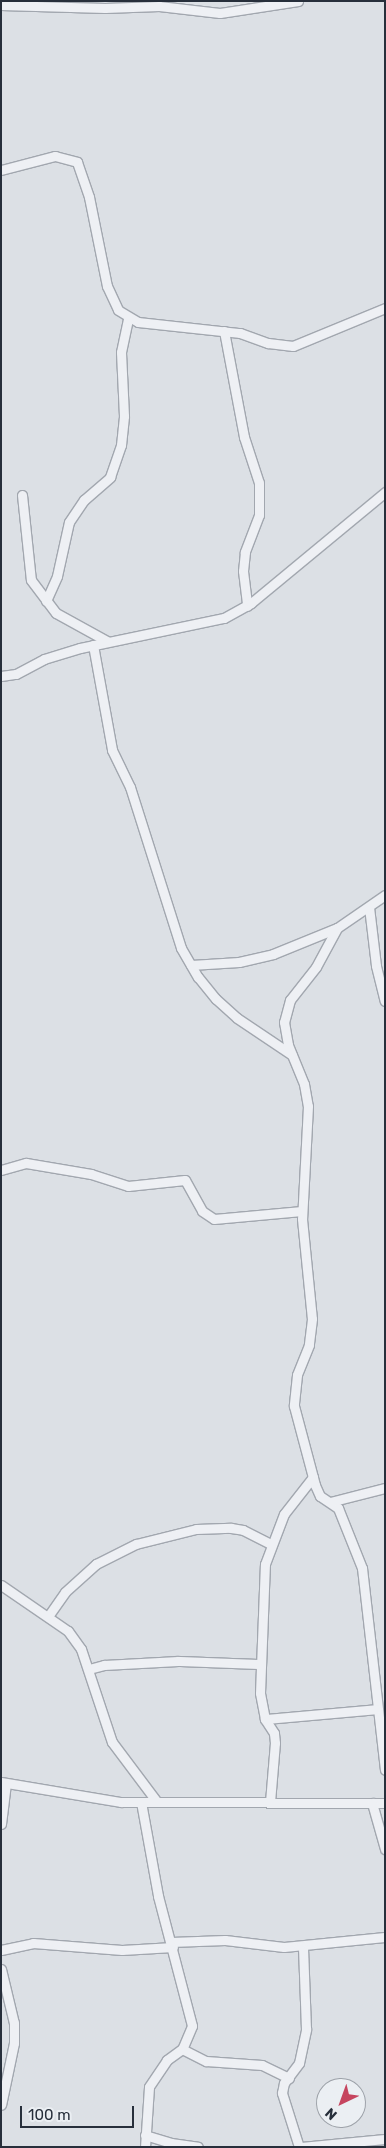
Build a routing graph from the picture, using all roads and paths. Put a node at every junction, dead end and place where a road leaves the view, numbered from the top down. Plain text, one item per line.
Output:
1 (298, 1) edge
2 (270, 3) edge
3 (1, 5) edge
4 (1, 170) edge
5 (385, 308) edge
6 (128, 318) junction
7 (224, 331) junction
8 (385, 492) edge
9 (22, 495) dead end
10 (46, 601) junction
11 (247, 606) junction
12 (107, 641) junction
13 (93, 644) junction
14 (1, 676) edge
15 (385, 895) edge
16 (370, 907) junction
17 (337, 928) junction
18 (191, 966) junction
19 (385, 1001) edge
20 (295, 1057) junction
21 (1, 1170) edge
22 (302, 1211) junction
23 (313, 1477) junction
24 (385, 1488) edge
25 (330, 1502) junction
26 (271, 1544) junction
27 (1, 1585) edge
28 (48, 1615) junction
29 (260, 1664) junction
30 (89, 1669) junction
31 (377, 1709) junction
32 (265, 1719) junction
33 (385, 1770) edge
34 (4, 1782) edge
35 (141, 1802) junction
36 (157, 1802) junction
37 (270, 1802) junction
38 (385, 1803) edge
39 (372, 1804) junction
40 (1, 1824) edge
41 (385, 1849) edge
42 (385, 1936) edge
43 (172, 1945) junction
44 (303, 1946) junction
45 (1, 1950) edge
46 (1, 1969) edge
47 (182, 2049) junction
48 (289, 2078) junction
49 (1, 2106) edge
50 (146, 2135) junction
51 (385, 2139) edge
52 (144, 2147) edge
53 (198, 2147) edge
54 (300, 2147) edge

1 - 2 street
2 - 3 street
4 - 6 street
5 - 7 street
6 - 7 street
6 - 10 street
7 - 11 street
8 - 11 street
9 - 10 street
10 - 12 street
11 - 12 street
12 - 13 street
13 - 14 street
13 - 18 street
15 - 16 street
16 - 17 street
16 - 19 street
17 - 18 street
17 - 20 street
18 - 20 street
20 - 22 street
21 - 22 street
22 - 23 street
23 - 25 street
23 - 26 street
24 - 25 street
25 - 31 street
26 - 28 street
26 - 29 street
27 - 28 street
28 - 30 street
29 - 30 street
29 - 32 street
30 - 36 street
31 - 32 street
31 - 33 street
32 - 37 street
34 - 35 street
34 - 40 street
35 - 36 street
35 - 43 street
36 - 37 street
37 - 39 street
38 - 39 street
39 - 41 street
42 - 44 street
43 - 44 street
43 - 45 street
43 - 47 street
44 - 48 street
46 - 49 street
47 - 48 street
47 - 50 street
48 - 54 street
50 - 52 street
50 - 53 street
51 - 54 street

